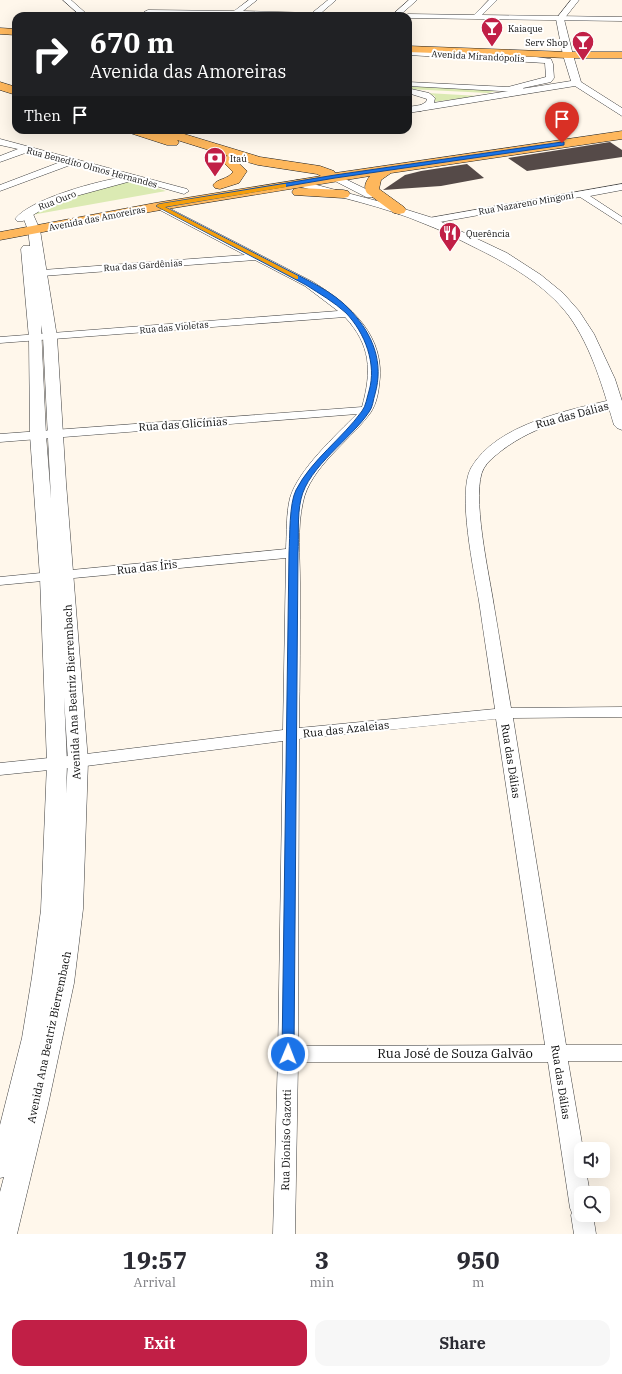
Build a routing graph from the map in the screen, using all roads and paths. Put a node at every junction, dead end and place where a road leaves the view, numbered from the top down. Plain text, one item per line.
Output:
1 (70, 0) edge
2 (253, 0) edge
3 (332, 0) edge
4 (413, 0) edge
5 (493, 0) edge
6 (575, 0) edge
7 (161, 4) dead end
8 (81, 12) edge
9 (148, 12) edge
10 (238, 12) edge
11 (318, 12) edge
12 (400, 12) edge
13 (412, 16) edge
14 (476, 17) junction
15 (560, 19) junction
16 (622, 19) edge
17 (0, 33) edge
18 (12, 33) edge
19 (412, 48) edge
20 (412, 53) edge
21 (568, 54) junction
22 (622, 54) edge
23 (0, 79) edge
24 (12, 83) edge
25 (577, 83) junction
26 (0, 86) edge
27 (412, 89) edge
28 (412, 89) edge
29 (509, 89) junction
30 (12, 90) edge
31 (412, 90) edge
32 (531, 91) junction
33 (499, 96) junction
34 (413, 110) edge
35 (622, 113) edge
36 (622, 124) edge
37 (147, 134) edge
38 (170, 134) edge
39 (622, 135) edge
40 (0, 142) edge
41 (26, 149) junction
42 (0, 159) edge
43 (228, 160) junction
44 (72, 161) junction
45 (376, 162) junction
46 (287, 165) junction
47 (388, 169) junction
48 (320, 170) junction
49 (117, 173) junction
50 (335, 177) junction
51 (137, 178) junction
52 (271, 178) junction
53 (298, 183) junction
54 (96, 186) junction
55 (220, 186) junction
56 (622, 187) edge
57 (0, 188) edge
58 (184, 191) junction
59 (241, 193) junction
60 (343, 194) junction
61 (581, 194) junction
62 (159, 206) junction
63 (398, 210) junction
64 (429, 221) junction
65 (622, 221) edge
66 (0, 224) edge
67 (27, 224) junction
68 (0, 236) edge
69 (256, 257) junction
70 (35, 273) junction
71 (349, 313) junction
72 (43, 337) junction
73 (0, 340) edge
74 (608, 379) junction
75 (622, 384) edge
76 (618, 403) edge
77 (367, 410) junction
78 (622, 425) edge
79 (47, 435) junction
80 (0, 438) edge
81 (293, 553) junction
82 (57, 576) junction
83 (0, 581) edge
84 (622, 712) edge
85 (503, 713) junction
86 (292, 734) junction
87 (68, 762) junction
88 (0, 769) edge
89 (557, 1053) junction
90 (622, 1053) edge
91 (288, 1054) junction
92 (0, 1167) edge
93 (578, 1186) edge
94 (583, 1222) edge
95 (3, 1234) edge
96 (284, 1234) edge
97 (585, 1234) edge

1 - 8 street
2 - 10 street
3 - 11 street
4 - 12 street
5 - 14 street
6 - 15 street
7 - 9 street
13 - 14 street
14 - 15 street
15 - 16 street
15 - 21 street
17 - 18 main road
19 - 21 main road, Avenida Mirandópolis
20 - 29 street, Avenida Mirandópolis
21 - 22 main road, Avenida Mirandópolis
21 - 25 street
23 - 24 main road
25 - 32 street
25 - 35 street
26 - 30 main road
27 - 29 street
28 - 33 street
29 - 32 street
31 - 34 street
32 - 33 street
33 - 34 street
36 - 45 main road, Avenida das Amoreiras
37 - 43 main road
38 - 46 main road
39 - 47 main road, Avenida das Amoreiras
40 - 41 street, Rua Benedito Olmos Hernandes
41 - 42 street
41 - 44 street, Rua Benedito Olmos Hernandes
43 - 52 main road
43 - 55 main road
44 - 49 street, Rua Benedito Olmos Hernandes
44 - 57 street
45 - 46 main road
45 - 48 main road, Avenida das Amoreiras
46 - 48 main road
47 - 50 main road, Avenida das Amoreiras
47 - 63 main road
48 - 50 main road
48 - 52 main road, Avenida das Amoreiras
49 - 51 street, Rua Benedito Olmos Hernandes
49 - 54 street, Rua Ouro
50 - 53 main road, Avenida das Amoreiras
50 - 63 street
51 - 54 street, Rua Ouro
51 - 58 street, Rua Benedito Olmos Hernandes
52 - 53 main road
52 - 55 main road, Avenida das Amoreiras
53 - 59 main road, Avenida das Amoreiras
53 - 60 street
54 - 67 street, Rua Ouro
55 - 58 main road, Avenida das Amoreiras
56 - 61 street, Rua Nazareno Mingoni
58 - 67 main road, Avenida das Amoreiras
59 - 60 main road
59 - 62 main road, Avenida das Amoreiras
60 - 63 street
61 - 64 street, Rua Nazareno Mingoni
61 - 65 street
62 - 67 main road, Avenida das Amoreiras
62 - 69 street, Rua Dioníso Gazotti
63 - 64 street
64 - 74 street
66 - 67 main road, Avenida das Amoreiras
67 - 68 main road, Avenida das Amoreiras
67 - 70 street, Avenida Ana Beatriz Bierrembach
69 - 70 street, Rua das Gardênias
69 - 71 street, Rua Dioníso Gazotti
70 - 72 street, Avenida Ana Beatriz Bierrembach
71 - 72 street, Rua das Violetas
71 - 77 street, Rua Dioníso Gazotti
72 - 73 street, Rua das Violetas
72 - 79 street, Avenida Ana Beatriz Bierrembach
74 - 75 street
74 - 76 street
76 - 78 street
76 - 85 street, Rua das Dálias
77 - 79 street, Rua das Glicínias
77 - 81 street, Rua Dioníso Gazotti
79 - 80 street, Rua das Glicínias
79 - 82 street, Avenida Ana Beatriz Bierrembach
81 - 82 street, Rua das Íris
81 - 86 street, Rua Dioníso Gazotti
82 - 83 street, Rua das Íris
82 - 87 street, Avenida Ana Beatriz Bierrembach
84 - 85 street, Rua das Azaleias
85 - 86 street, Rua das Azaleias
85 - 89 street, Rua das Dálias
86 - 87 street, Rua das Azaleias
86 - 91 street, Rua Dioníso Gazotti
87 - 88 street, Rua das Azaleias
87 - 92 street, Avenida Ana Beatriz Bierrembach
87 - 95 street, Avenida Ana Beatriz Bierrembach
89 - 90 street, Rua José de Souza Galvão
89 - 91 street, Rua José de Souza Galvão
89 - 93 street, Rua das Dálias
91 - 96 street, Rua Dioníso Gazotti
94 - 97 street

